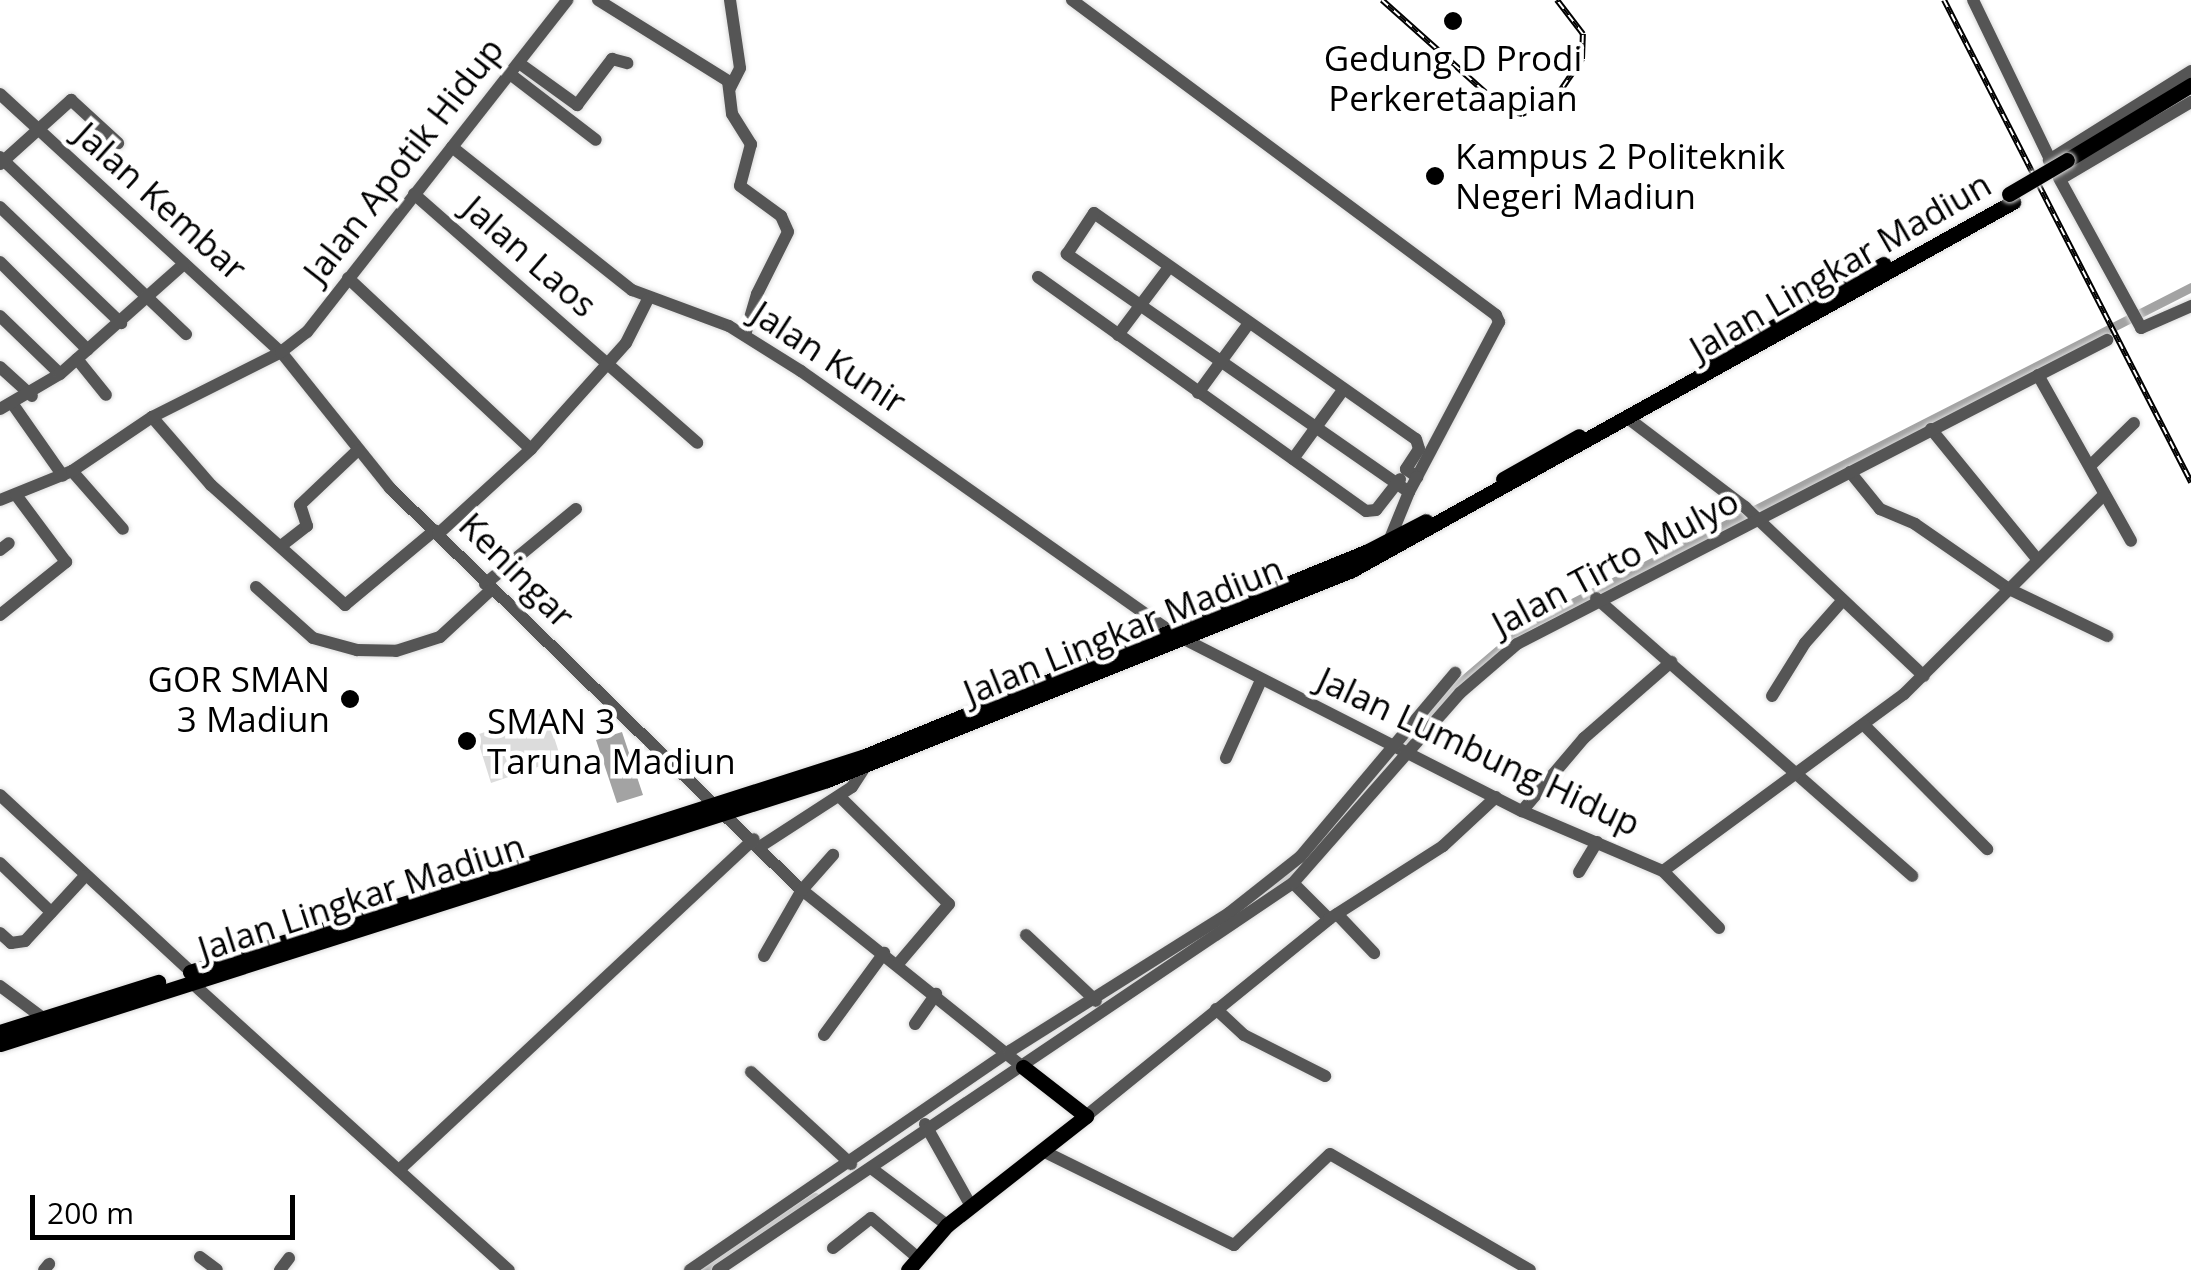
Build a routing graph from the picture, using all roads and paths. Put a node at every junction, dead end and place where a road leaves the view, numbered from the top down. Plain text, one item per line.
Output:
1 (567, 0) edge
2 (598, 0) edge
3 (730, 0) edge
4 (1072, 0) edge
5 (1973, 0) edge
6 (626, 64) dead end
7 (514, 69) junction
8 (2191, 71) edge
9 (2191, 85) edge
10 (730, 88) junction
11 (0, 94) edge
12 (2191, 99) edge
13 (0, 103) edge
14 (35, 131) junction
15 (596, 140) dead end
16 (118, 143) dead end
17 (452, 147) junction
18 (2049, 157) junction
19 (1, 160) edge
20 (2060, 178) junction
21 (414, 194) junction
22 (0, 208) edge
23 (0, 262) edge
24 (182, 266) junction
25 (1169, 267) junction
26 (348, 278) junction
27 (1038, 278) dead end
28 (149, 298) junction
29 (648, 299) junction
30 (1141, 305) junction
31 (2191, 306) edge
32 (0, 316) edge
33 (1788, 321) junction
34 (121, 322) junction
35 (1250, 323) junction
36 (186, 334) dead end
37 (745, 335) junction
38 (1118, 335) junction
39 (2107, 340) dead end
40 (82, 354) junction
41 (278, 354) junction
42 (1222, 360) junction
43 (607, 363) junction
44 (0, 366) edge
45 (60, 374) junction
46 (2038, 375) junction
47 (1343, 390) junction
48 (1198, 393) junction
49 (106, 394) dead end
50 (32, 396) junction
51 (7, 407) edge
52 (152, 417) junction
53 (1629, 420) junction
54 (2134, 422) dead end
55 (1319, 424) junction
56 (1930, 430) junction
57 (697, 443) dead end
58 (531, 449) junction
59 (357, 451) junction
60 (1293, 459) junction
61 (2091, 465) junction
62 (1850, 472) junction
63 (68, 473) junction
64 (1412, 473) junction
65 (1396, 483) junction
66 (1409, 492) junction
67 (2104, 496) junction
68 (4, 498) edge
69 (576, 509) dead end
70 (1751, 515) junction
71 (123, 529) dead end
72 (437, 532) junction
73 (1390, 540) junction
74 (2132, 541) dead end
75 (281, 546) junction
76 (2038, 560) junction
77 (256, 587) dead end
78 (488, 587) junction
79 (2009, 589) junction
80 (1596, 598) junction
81 (1843, 600) junction
82 (0, 616) edge
83 (1174, 634) junction
84 (2107, 636) dead end
85 (1670, 662) junction
86 (1455, 674) dead end
87 (1924, 676) junction
88 (1262, 680) junction
89 (1772, 696) dead end
90 (1864, 725) junction
91 (1403, 749) junction
92 (1226, 758) dead end
93 (867, 760) junction
94 (1799, 771) junction
95 (0, 795) edge
96 (839, 796) junction
97 (1496, 797) junction
98 (724, 808) junction
99 (1522, 811) junction
100 (758, 842) junction
101 (1597, 842) junction
102 (1987, 849) dead end
103 (833, 855) dead end
104 (0, 863) edge
105 (1578, 872) dead end
106 (1663, 872) junction
107 (85, 876) junction
108 (1912, 876) dead end
109 (1293, 884) junction
110 (802, 890) junction
111 (51, 912) junction
112 (1333, 916) junction
113 (1719, 928) dead end
114 (0, 933) edge
115 (1026, 935) dead end
116 (884, 953) junction
117 (1374, 953) dead end
118 (764, 956) dead end
119 (898, 964) junction
120 (0, 972) edge
121 (191, 977) junction
122 (0, 985) edge
123 (936, 994) junction
124 (1096, 1001) junction
125 (1216, 1008) junction
126 (43, 1018) junction
127 (915, 1024) dead end
128 (0, 1032) edge
129 (824, 1034) dead end
130 (0, 1044) edge
131 (1018, 1060) junction
132 (751, 1072) dead end
133 (1324, 1076) dead end
134 (1086, 1116) junction
135 (926, 1125) junction
136 (1043, 1151) junction
137 (851, 1164) junction
138 (871, 1168) junction
139 (399, 1170) junction
140 (971, 1206) junction
141 (947, 1225) junction
142 (833, 1248) dead end
143 (200, 1257) dead end
144 (912, 1263) edge
145 (217, 1270) edge
146 (508, 1270) edge
147 (690, 1270) edge
148 (718, 1270) edge
149 (1530, 1270) edge

1 - 7 street, Jalan Apotik Hidup
2 - 10 street
3 - 10 street
4 - 64 street
5 - 18 street
6 - 7 street
7 - 15 street
7 - 17 street, Jalan Apotik Hidup
8 - 18 street
9 - 33 main road, Jalan Lingkar Madiun, bridge
10 - 37 street
11 - 14 street, Jalan Kembar
12 - 20 street
12 - 33 main road, Jalan Lingkar Madiun, bridge
13 - 14 street, Jalan Kembar
14 - 16 street
14 - 19 street
14 - 24 street, Jalan Kembar
17 - 21 street, Jalan Apotik Hidup
17 - 29 street, Jalan Kunir
18 - 20 street
19 - 28 street
20 - 31 street
21 - 26 street, Jalan Apotik Hidup
21 - 43 street, Jalan Laos
22 - 34 street
23 - 40 street
24 - 28 street
24 - 41 street, Jalan Kembar
25 - 30 street
25 - 30 street
25 - 35 street
26 - 41 street, Jalan Apotik Hidup
26 - 58 street
27 - 38 street
28 - 34 street
28 - 36 street
29 - 37 street, Jalan Kunir
29 - 43 street
30 - 38 street
30 - 42 street
32 - 45 street
33 - 53 main road, Jalan Lingkar Madiun
33 - 73 main road, Jalan Lingkar Madiun
34 - 40 street
35 - 42 street
35 - 47 street
37 - 83 street, Jalan Kunir
38 - 48 street
39 - 46 street, Jalan Tirto Mulyo
40 - 45 street
40 - 49 street
41 - 52 street, Jalan Apotik Hidup
41 - 59 street, Keningar
42 - 48 street
42 - 55 street
43 - 57 street, Jalan Laos
43 - 58 street
44 - 50 street
45 - 50 street
46 - 56 street, Jalan Tirto Mulyo
46 - 61 street
47 - 55 street
47 - 64 street
48 - 60 street
50 - 51 street
51 - 63 street
52 - 63 street, Jalan Apotik Hidup
52 - 75 street
53 - 70 street
53 - 83 main road, Jalan Lingkar Madiun
54 - 61 street
55 - 60 street
55 - 65 street
56 - 62 street, Jalan Tirto Mulyo
56 - 76 street
58 - 72 street
59 - 72 street, Keningar
59 - 75 street
60 - 65 street
61 - 67 street
62 - 70 street, Jalan Tirto Mulyo
62 - 79 street
63 - 68 street, Jalan Apotik Hidup
63 - 71 street
64 - 65 street
64 - 66 street
65 - 66 street
66 - 73 street
67 - 74 street
67 - 76 street, Jalan Lumbung Hidup
68 - 82 street
69 - 78 street
70 - 80 street, Jalan Tirto Mulyo
70 - 81 street
72 - 75 street
72 - 78 street, Keningar
73 - 83 main road, Jalan Lingkar Madiun
76 - 79 street, Jalan Lumbung Hidup
77 - 78 street
78 - 98 street, Keningar
79 - 84 street
79 - 87 street, Jalan Lumbung Hidup
80 - 85 street
80 - 91 street, Jalan Tirto Mulyo
81 - 87 street
81 - 89 street
83 - 88 street, Jalan Lumbung Hidup
83 - 93 main road, Jalan Lingkar Madiun
85 - 94 street
85 - 99 street
86 - 91 street
87 - 90 street, Jalan Lumbung Hidup
88 - 91 street, Jalan Lumbung Hidup
88 - 92 street
90 - 94 street, Jalan Lumbung Hidup
90 - 102 street
91 - 97 street, Jalan Lumbung Hidup
91 - 109 street, Jalan Tirto Mulyo
91 - 124 street
93 - 96 street
93 - 98 main road, Jalan Lingkar Madiun
94 - 106 street, Jalan Lumbung Hidup
94 - 108 street
95 - 107 street
96 - 100 street
96 - 119 street
97 - 99 street, Jalan Lumbung Hidup
97 - 112 street
98 - 100 street, Keningar
98 - 121 main road, Jalan Lingkar Madiun
99 - 101 street, Jalan Lumbung Hidup
100 - 110 street, Keningar
100 - 139 street
101 - 105 street
101 - 106 street, Jalan Lumbung Hidup
103 - 110 street
104 - 111 street
106 - 113 street
107 - 111 street
107 - 121 street
109 - 112 street
109 - 131 street, Jalan Tirto Mulyo
110 - 116 street, Keningar
110 - 118 street
111 - 114 street
112 - 117 street
112 - 125 street
115 - 124 street
116 - 119 street, Keningar
116 - 129 street
119 - 123 street, Keningar
120 - 122 street
121 - 126 main road, Jalan Lingkar Madiun
121 - 130 main road, Jalan Lingkar Madiun
121 - 139 street
122 - 126 street
123 - 127 street
123 - 131 street, Keningar
124 - 131 street
125 - 133 street
125 - 134 street
126 - 128 main road, Jalan Lingkar Madiun
131 - 134 main road
131 - 135 street
131 - 135 street
132 - 137 street
134 - 136 main road
135 - 137 street
135 - 138 street
135 - 140 street
136 - 140 main road
136 - 149 street
137 - 147 street
138 - 141 street
138 - 148 street
139 - 146 street
140 - 141 main road
141 - 144 main road
142 - 144 street
143 - 145 street

